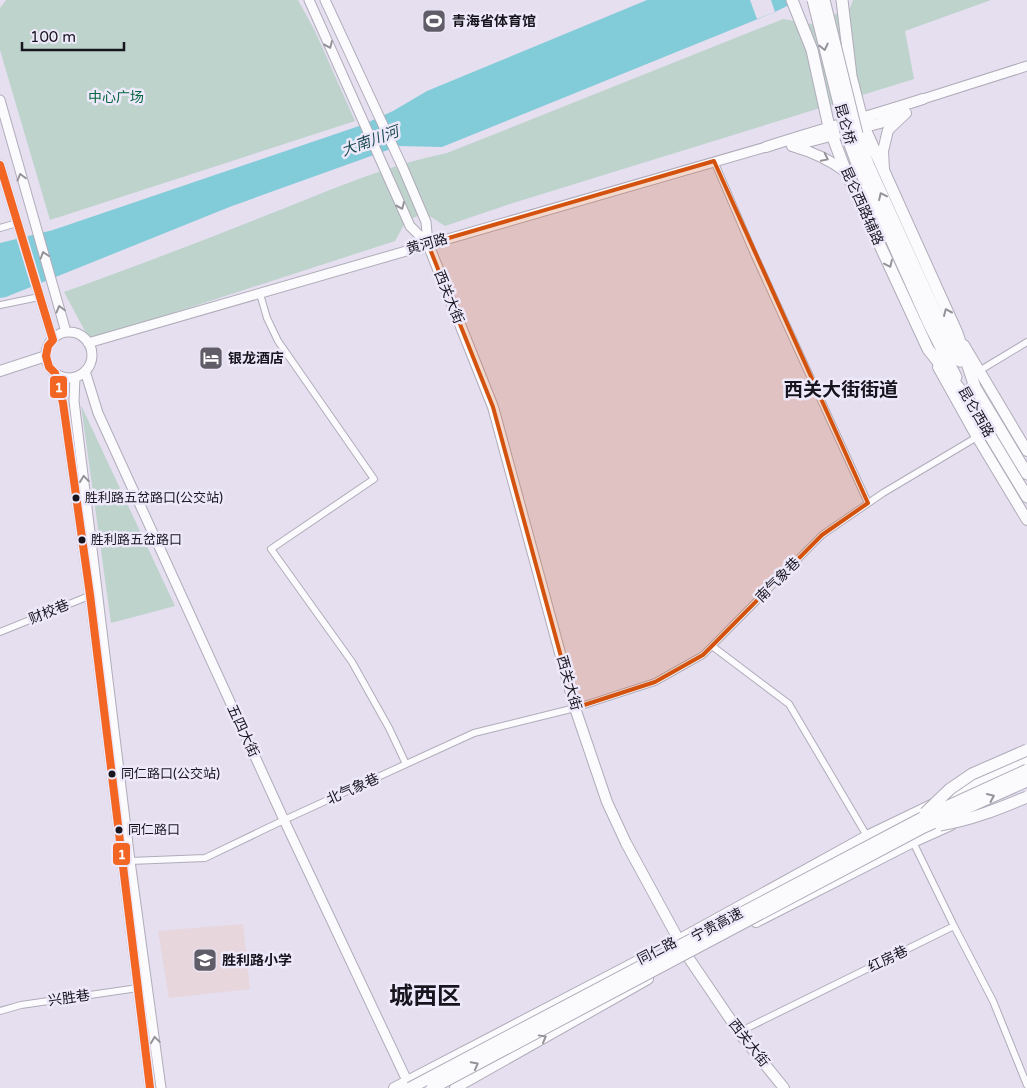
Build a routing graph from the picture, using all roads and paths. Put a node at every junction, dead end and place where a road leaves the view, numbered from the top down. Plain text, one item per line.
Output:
1 (309, 0) edge
2 (325, 0) edge
3 (792, 0) edge
4 (813, 0) edge
5 (824, 0) edge
6 (842, 0) edge
7 (1027, 66) edge
8 (922, 99) junction
9 (0, 100) edge
10 (862, 123) junction
11 (831, 131) junction
12 (766, 146) junction
13 (792, 146) junction
14 (714, 162) junction
15 (0, 165) edge
16 (846, 172) junction
17 (884, 174) junction
18 (18, 227) junction
19 (0, 228) edge
20 (428, 244) junction
21 (38, 294) junction
22 (260, 294) junction
23 (0, 305) edge
24 (934, 322) junction
25 (66, 332) junction
26 (957, 333) junction
27 (53, 340) junction
28 (1027, 342) edge
29 (88, 343) junction
30 (928, 349) junction
31 (46, 356) junction
32 (0, 371) edge
33 (85, 371) junction
34 (979, 371) junction
35 (55, 373) junction
36 (76, 377) junction
37 (971, 393) junction
38 (977, 437) junction
39 (1026, 449) edge
40 (1010, 458) junction
41 (1027, 474) edge
42 (1005, 484) junction
43 (1027, 497) edge
44 (868, 503) junction
45 (1027, 520) edge
46 (94, 593) junction
47 (0, 632) edge
48 (712, 646) junction
49 (575, 708) junction
50 (1027, 750) edge
51 (1027, 759) edge
52 (406, 764) junction
53 (1027, 770) edge
54 (1027, 781) edge
55 (1027, 791) edge
56 (1027, 797) edge
57 (284, 820) junction
58 (922, 823) junction
59 (867, 836) junction
60 (913, 842) junction
61 (130, 860) junction
62 (954, 926) junction
63 (678, 940) junction
64 (688, 957) junction
65 (138, 988) junction
66 (0, 1011) edge
67 (739, 1032) junction
68 (409, 1086) edge
69 (1027, 1086) edge
70 (150, 1088) edge
71 (161, 1088) edge
72 (394, 1088) edge
73 (432, 1088) edge
74 (455, 1088) edge
75 (784, 1088) edge

1 -> 20 main road, 西关大街
2 - 20 main road, 西关大街
3 - 11 highway, 昆仑西路辅路
4 -> 24 highway, 昆仑桥, bridge
24 -> 5 highway, 昆仑桥, bridge
6 - 10 highway
7 - 8 main road
8 - 10 main road
8 - 17 main road
25 -> 9 main road
10 - 11 main road
10 - 17 highway
11 - 12 main road
11 - 13 main road
11 - 16 highway, 昆仑西路辅路
12 - 13 main road
12 - 14 main road, 黄河路
13 -> 16 main road
14 - 20 main road, 黄河路
14 - 44 street
15 - 18 main road
16 -> 30 highway, 昆仑西路辅路
26 -> 17 highway
18 - 19 street
18 - 21 main road
20 - 22 main road, 黄河路
20 - 49 main road, 西关大街
21 - 23 street
21 - 27 main road
22 - 29 main road, 黄河路
22 - 52 street
24 - 37 highway, 昆仑西路
25 - 27 main road
25 - 29 main road
26 - 34 main road
26 - 37 highway
27 - 31 main road
28 - 34 street
29 - 33 main road
30 - 37 highway, 昆仑西路辅路
30 - 38 main road
31 - 32 main road
31 - 35 main road
33 - 36 main road
33 - 57 main road, 五四大街
34 - 39 main road
35 - 36 main road
35 - 46 main road
46 -> 36 main road
37 - 39 main road
37 - 40 highway, 昆仑西路
37 - 42 main road
38 - 42 main road
38 - 44 street, 南气象巷
40 - 41 highway, 昆仑西路
40 - 43 highway, 昆仑西路
42 - 45 main road
44 - 48 street, 南气象巷
46 - 47 street, 财校巷
46 - 61 main road
46 - 65 main road
48 - 49 street, 南气象巷
48 - 59 street
49 - 52 street, 北气象巷
49 - 63 main road, 西关大街
50 - 58 highway, bridge
51 - 59 main road, 同仁路
52 - 57 street, 北气象巷
53 - 58 highway, 宁贵高速, bridge
58 -> 54 highway, 宁贵高速, bridge
55 - 60 main road, 同仁路
56 - 58 highway, bridge
57 - 61 street, 北气象巷
57 - 68 main road, 五四大街
58 - 68 highway, 宁贵高速, bridge
73 -> 58 highway, 宁贵高速, bridge
59 - 63 main road, 同仁路
60 - 62 street
60 - 64 main road, 同仁路
71 -> 61 main road
62 - 67 street, 红房巷
62 - 69 street
63 - 64 main road, 西关大街
63 - 68 main road, 同仁路
64 - 67 main road, 西关大街
74 -> 64 main road, 同仁路
65 - 66 street, 兴胜巷
65 - 70 main road
67 - 75 main road, 西关大街
68 - 72 main road, 同仁路

